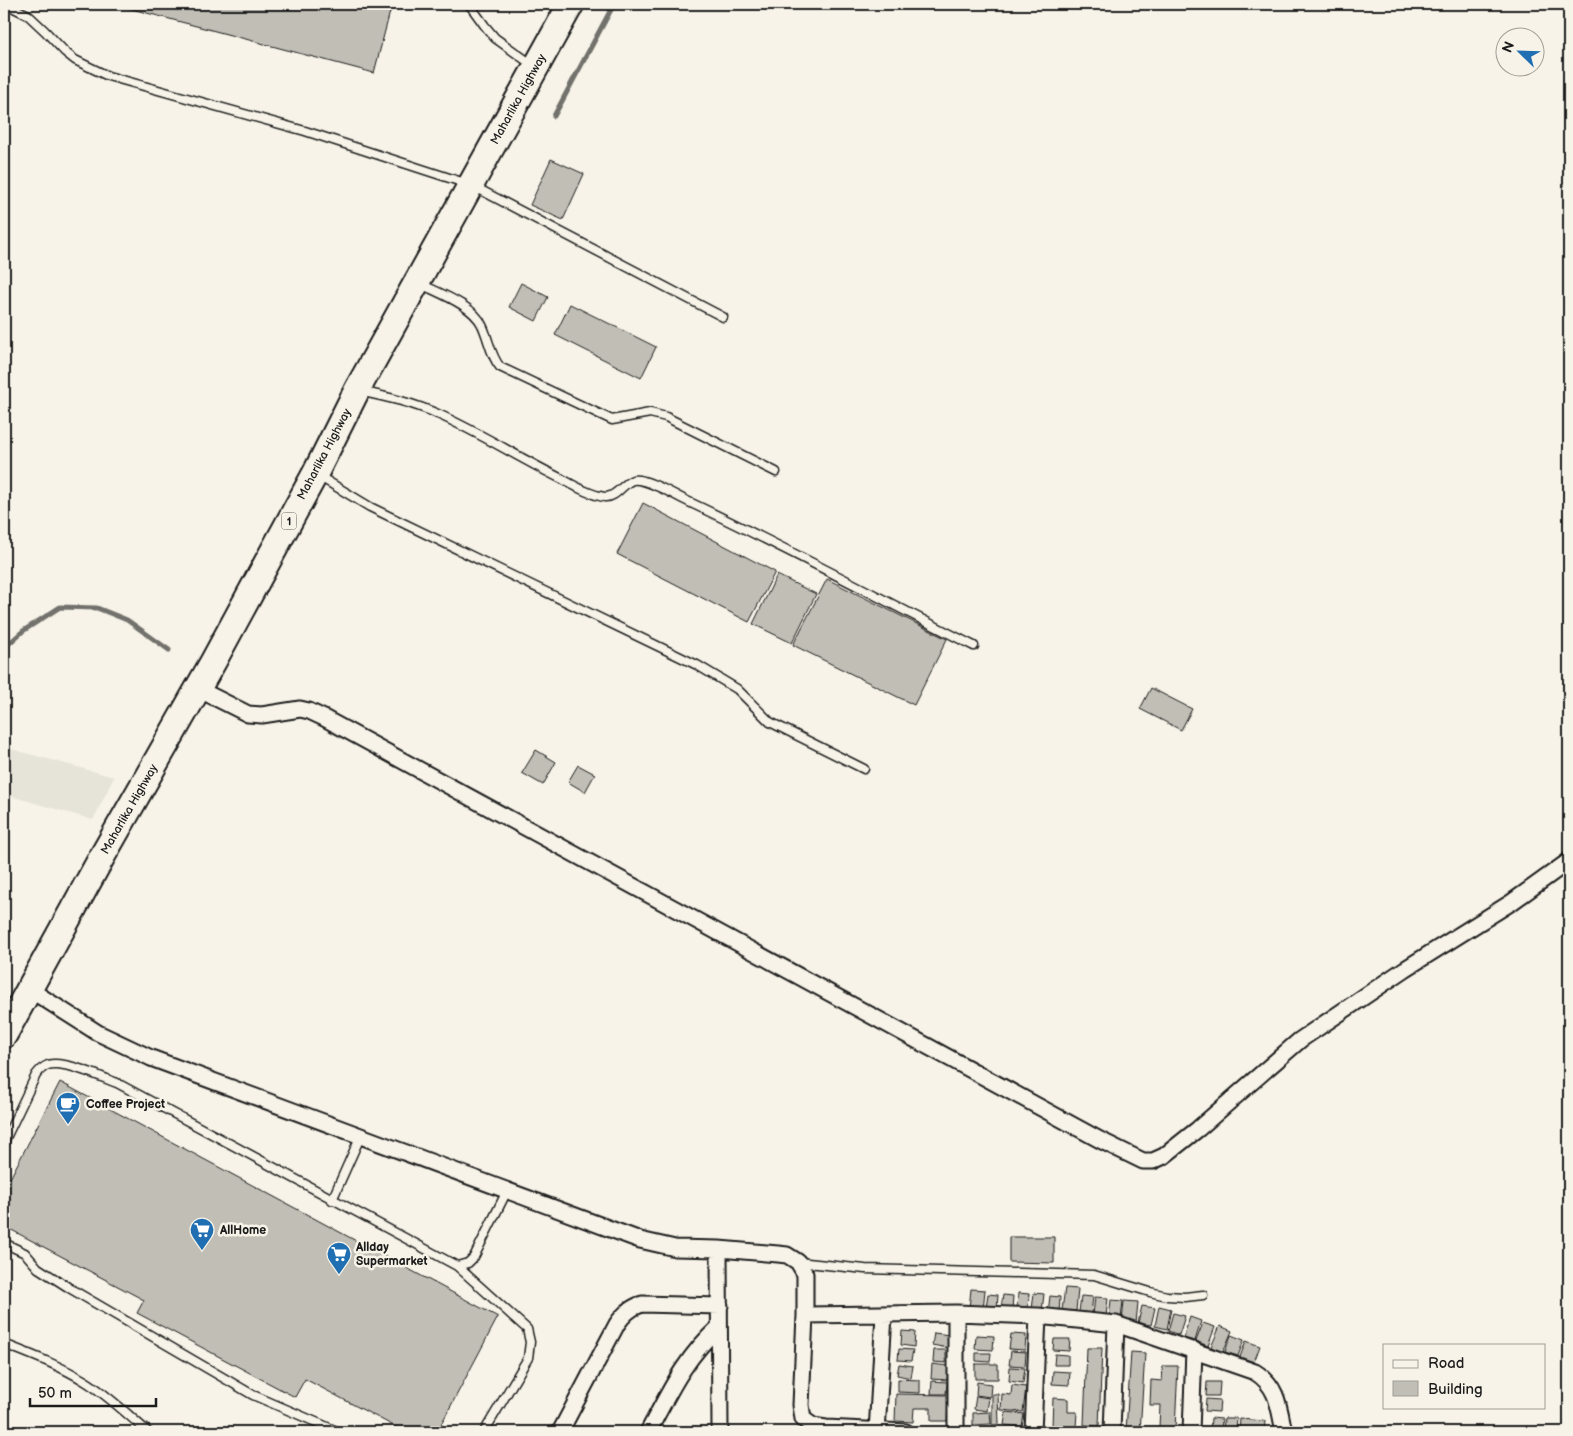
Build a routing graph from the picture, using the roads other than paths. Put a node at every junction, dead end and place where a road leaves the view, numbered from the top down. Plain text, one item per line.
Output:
1 (6, 4) edge
2 (470, 4) edge
3 (570, 4) edge
4 (536, 67) junction
5 (471, 185) junction
6 (417, 282) junction
7 (723, 316) dead end
8 (357, 390) junction
9 (776, 472) dead end
10 (315, 474) junction
11 (974, 646) dead end
12 (198, 688) junction
13 (864, 769) dead end
14 (1569, 860) edge
15 (29, 989) junction
16 (4, 1035) edge
17 (362, 1135) junction
18 (4, 1142) edge
19 (507, 1191) junction
20 (332, 1200) junction
21 (4, 1242) edge
22 (718, 1249) junction
23 (798, 1262) junction
24 (457, 1266) junction
25 (1203, 1295) dead end
26 (720, 1306) junction
27 (956, 1313) junction
28 (805, 1315) junction
29 (884, 1315) junction
30 (1038, 1316) junction
31 (1116, 1324) junction
32 (719, 1327) junction
33 (4, 1344) edge
34 (1194, 1350) junction
35 (148, 1432) edge
36 (339, 1432) edge
37 (484, 1432) edge
38 (560, 1432) edge
39 (648, 1432) edge
40 (720, 1432) edge
41 (877, 1432) edge
42 (906, 1432) edge
43 (956, 1432) edge
44 (1033, 1432) edge
45 (1112, 1432) edge
46 (1191, 1432) edge
47 (1284, 1432) edge

1 - 5 lane
2 - 4 lane
3 - 4 main road, Maharlika Highway / 1
4 - 5 main road, Maharlika Highway / 1
5 - 6 main road, Maharlika Highway / 1
5 - 7 lane
6 - 8 main road, Maharlika Highway / 1
6 - 9 lane
8 - 10 main road, Maharlika Highway / 1
8 - 11 lane
10 - 12 main road, Maharlika Highway / 1
10 - 13 lane
12 - 14 street
12 - 15 main road, Maharlika Highway / 1
15 - 16 main road, Maharlika Highway / 1
15 - 17 street
17 - 19 street
17 - 20 lane
18 - 20 lane
19 - 22 street
19 - 24 lane
20 - 24 lane
21 - 36 lane
22 - 23 street
22 - 26 street
23 - 25 lane
23 - 28 street
24 - 37 lane
26 - 32 street
26 - 38 street
27 - 29 street
27 - 30 street
27 - 43 street
28 - 29 street
28 - 41 street
29 - 41 street
30 - 31 street
30 - 44 street
31 - 34 street
31 - 45 street
32 - 39 street
32 - 40 street
33 - 35 lane
34 - 46 street
34 - 47 street
41 - 42 street

